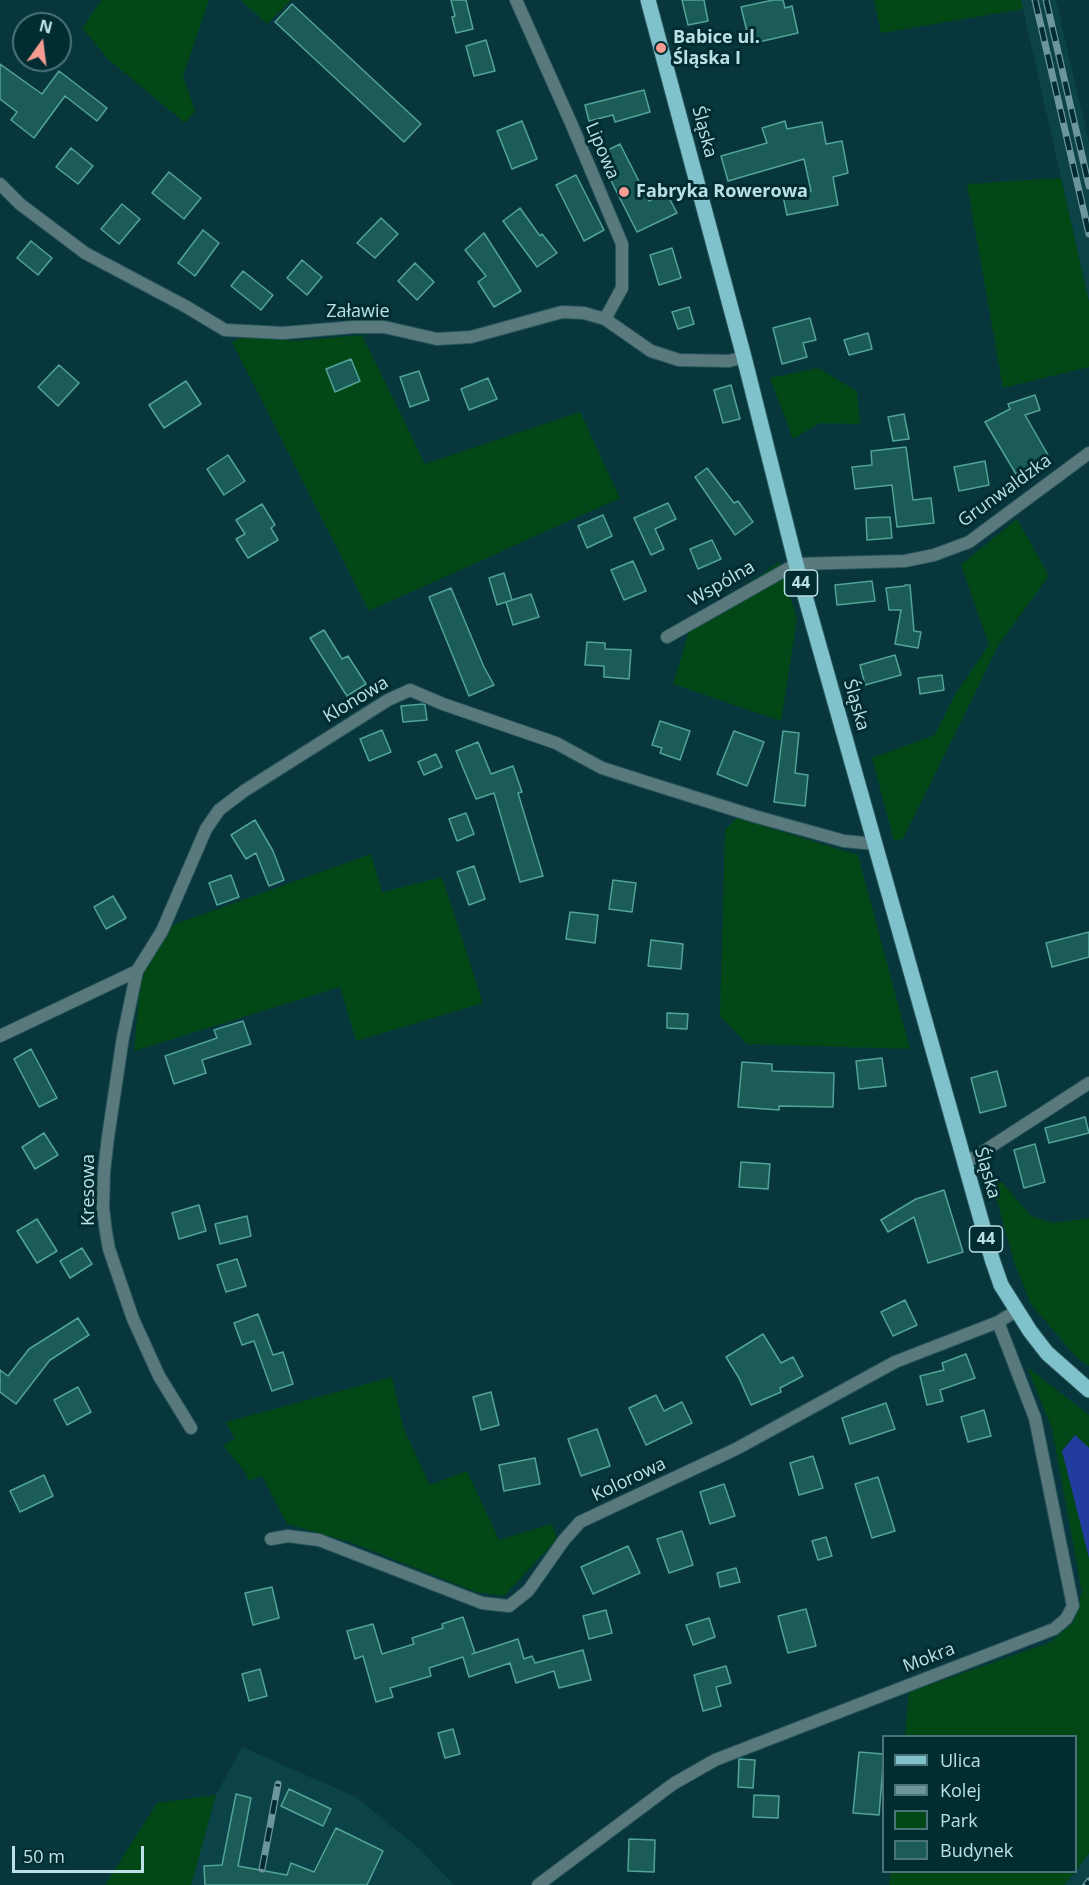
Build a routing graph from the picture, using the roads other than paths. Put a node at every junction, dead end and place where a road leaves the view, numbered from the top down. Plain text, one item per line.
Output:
1 (516, 0) edge
2 (648, 0) edge
3 (0, 184) edge
4 (605, 319) junction
5 (744, 357) junction
6 (1089, 453) edge
7 (796, 564) junction
8 (667, 637) dead end
9 (875, 844) junction
10 (137, 971) junction
11 (0, 1036) edge
12 (1089, 1083) edge
13 (964, 1164) junction
14 (1016, 1311) junction
15 (998, 1322) junction
16 (1089, 1390) edge
17 (191, 1428) dead end
18 (271, 1539) dead end
19 (538, 1885) edge

1 - 4 street, Lipowa
2 - 5 main road, Śląska / 44
3 - 4 street, Załawie
4 - 5 street, Załawie
5 - 7 main road, Śląska / 44
6 - 7 street, Grunwaldzka
7 - 8 street, Wspólna
7 - 9 main road, Śląska / 44
9 - 10 street, Klonowa
9 - 13 main road, Śląska / 44
10 - 11 street
10 - 17 street, Kresowa
12 - 13 street
13 - 14 main road, Śląska / 44
14 - 15 street, Kolorowa
14 - 16 main road, Śląska / 44
15 - 18 street, Kolorowa
15 - 19 street, Mokra

